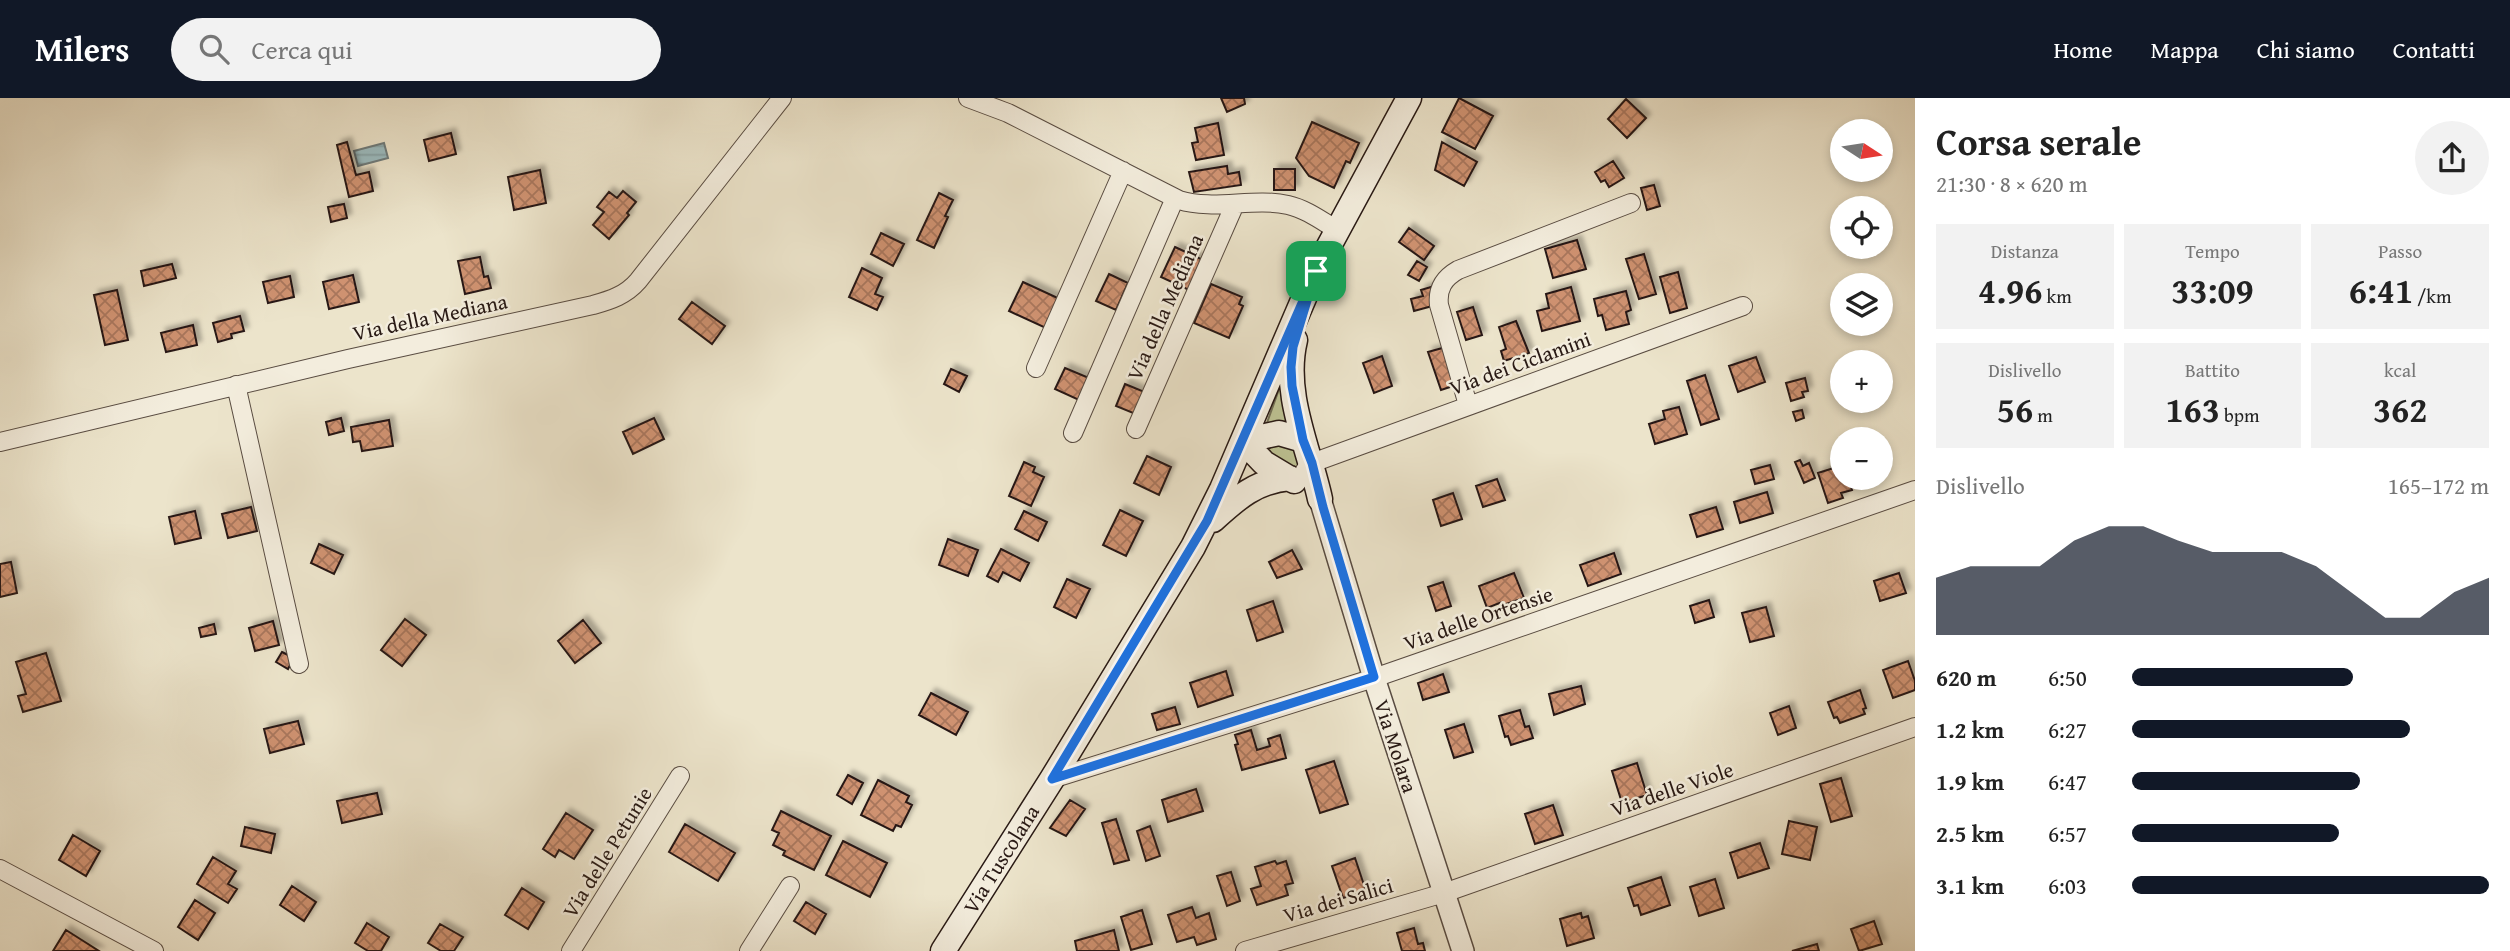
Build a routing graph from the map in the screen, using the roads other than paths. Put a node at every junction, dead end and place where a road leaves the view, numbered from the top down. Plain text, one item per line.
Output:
1 (782, 98) edge
2 (968, 98) edge
3 (1409, 98) edge
4 (1123, 171) junction
5 (1175, 198) junction
6 (1631, 203) dead end
7 (1234, 204) junction
8 (1337, 230) junction
9 (1316, 271) junction
10 (1743, 306) dead end
11 (1037, 368) dead end
12 (236, 385) junction
13 (1468, 405) junction
14 (1136, 429) dead end
15 (1073, 433) dead end
16 (1243, 441) junction
17 (0, 442) edge
18 (1308, 451) junction
19 (1290, 478) junction
20 (1915, 490) edge
21 (1320, 499) junction
22 (1201, 532) junction
23 (299, 664) dead end
24 (1374, 677) junction
25 (1915, 727) edge
26 (680, 776) dead end
27 (1052, 779) junction
28 (0, 869) edge
29 (790, 886) dead end
30 (1444, 893) junction
31 (154, 951) edge
32 (571, 951) edge
33 (749, 951) edge
34 (943, 951) edge
35 (1245, 951) edge
36 (1463, 951) edge

1 - 12 street, Via della Mediana
2 - 4 street, Via della Mediana
3 - 8 main road, Via Tuscolana
4 - 5 street, Via della Mediana
4 - 11 street
5 - 7 street, Via della Mediana
5 - 15 street
6 - 13 street
7 - 8 street, Via della Mediana
7 - 14 street, Via della Mediana
8 - 9 main road, Via Tuscolana
9 - 16 main road, Via Tuscolana
9 - 18 main road
10 - 13 street, Via dei Ciclamini
12 - 17 street, Via della Mediana
12 - 23 street
13 - 18 street, Via dei Ciclamini
16 - 18 main road
16 - 19 main road
16 - 22 main road, Via Tuscolana
18 - 19 street, Via dei Ciclamini
18 - 21 main road
19 - 21 main road
19 - 22 main road
20 - 24 street, Via delle Ortensie
21 - 24 street, Via Molara
22 - 27 main road, Via Tuscolana
24 - 27 street, Via delle Ortensie
24 - 30 street, Via Molara
25 - 30 street, Via delle Viole
26 - 32 street, Via delle Petunie
27 - 34 main road, Via Tuscolana
28 - 31 street
29 - 33 street
30 - 35 street, Via dei Salici
30 - 36 street, Via Molara

